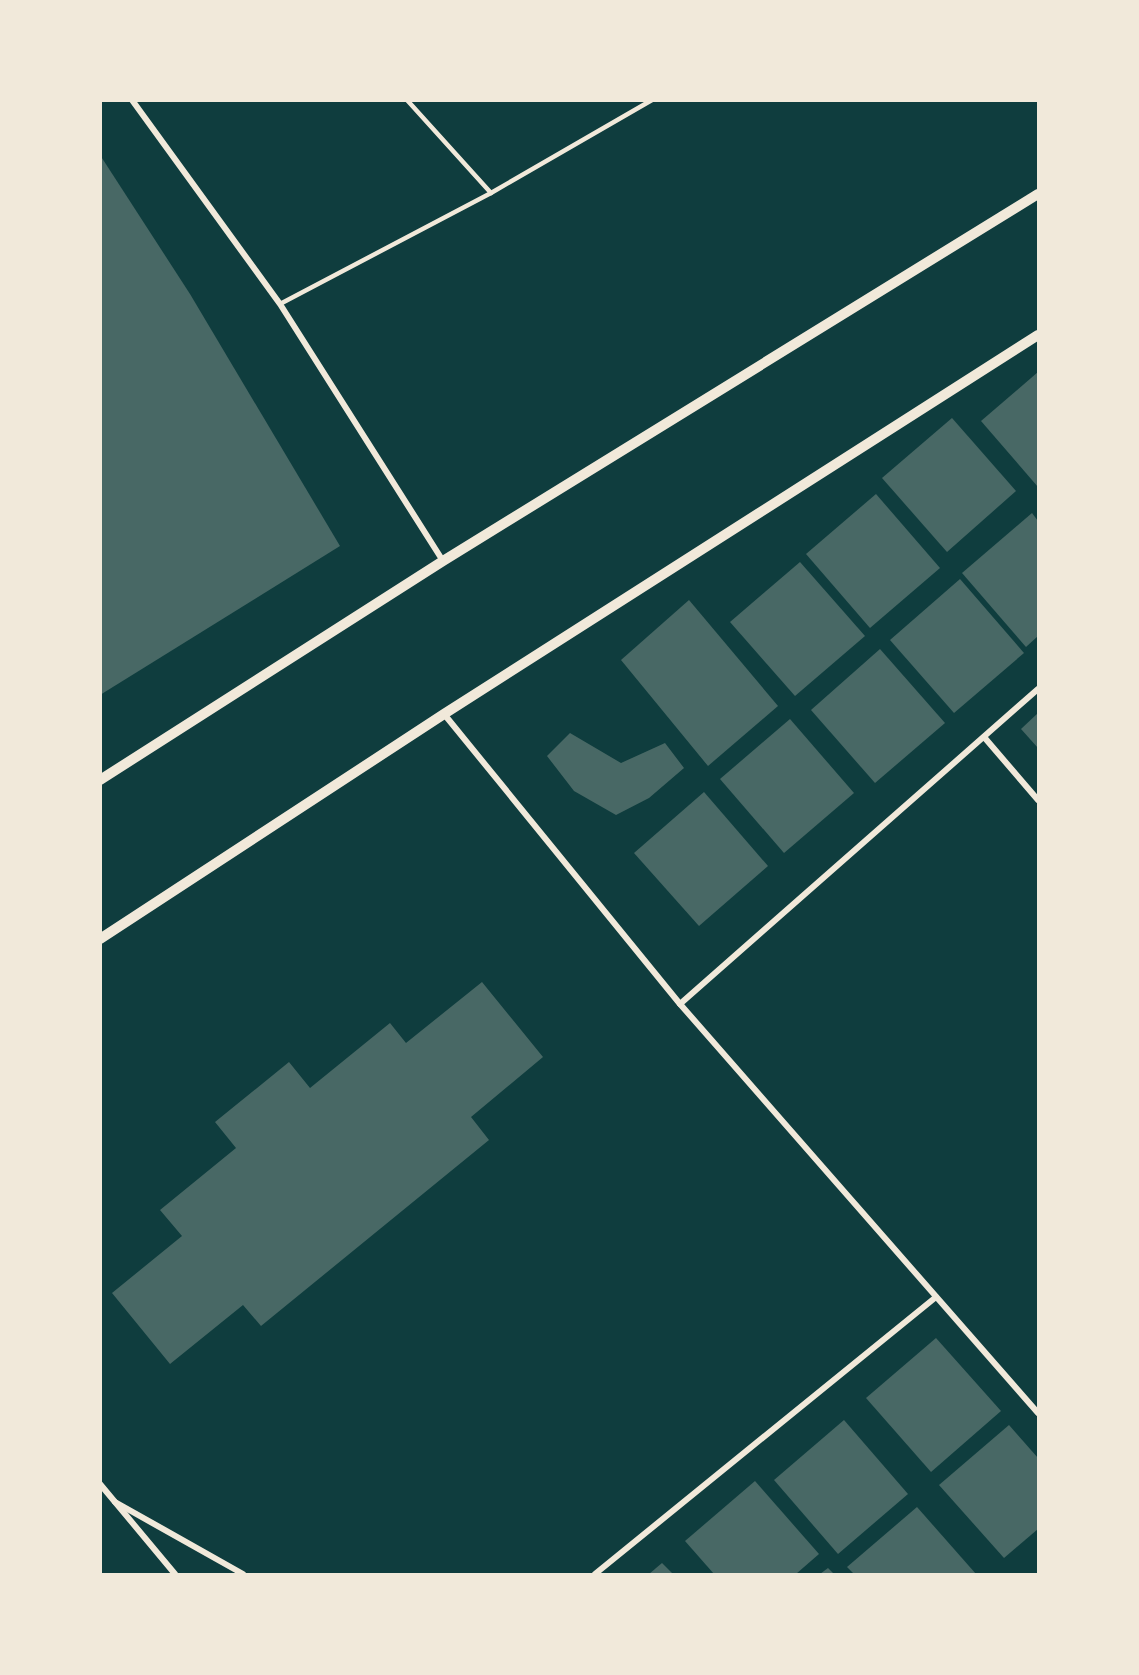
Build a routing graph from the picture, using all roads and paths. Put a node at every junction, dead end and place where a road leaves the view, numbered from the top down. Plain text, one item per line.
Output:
1 (132, 100) edge
2 (407, 100) edge
3 (652, 100) edge
4 (491, 193) junction
5 (1038, 194) edge
6 (280, 304) junction
7 (1038, 335) edge
8 (443, 561) junction
9 (1038, 689) edge
10 (444, 714) junction
11 (984, 737) junction
12 (100, 780) edge
13 (1038, 800) edge
14 (100, 939) edge
15 (680, 1004) junction
16 (936, 1297) junction
17 (1038, 1413) edge
18 (100, 1484) edge
19 (115, 1502) junction
20 (175, 1575) edge
21 (243, 1575) edge
22 (595, 1575) edge

1 - 6 street
2 - 4 lane
3 - 4 lane
4 - 6 lane
5 - 8 street
6 - 8 street
7 - 10 street
8 - 12 street
9 - 11 street
10 - 14 street
10 - 15 street
11 - 13 street
11 - 15 street
15 - 16 street
16 - 17 street
16 - 22 street
18 - 19 street
19 - 20 street
19 - 21 street

